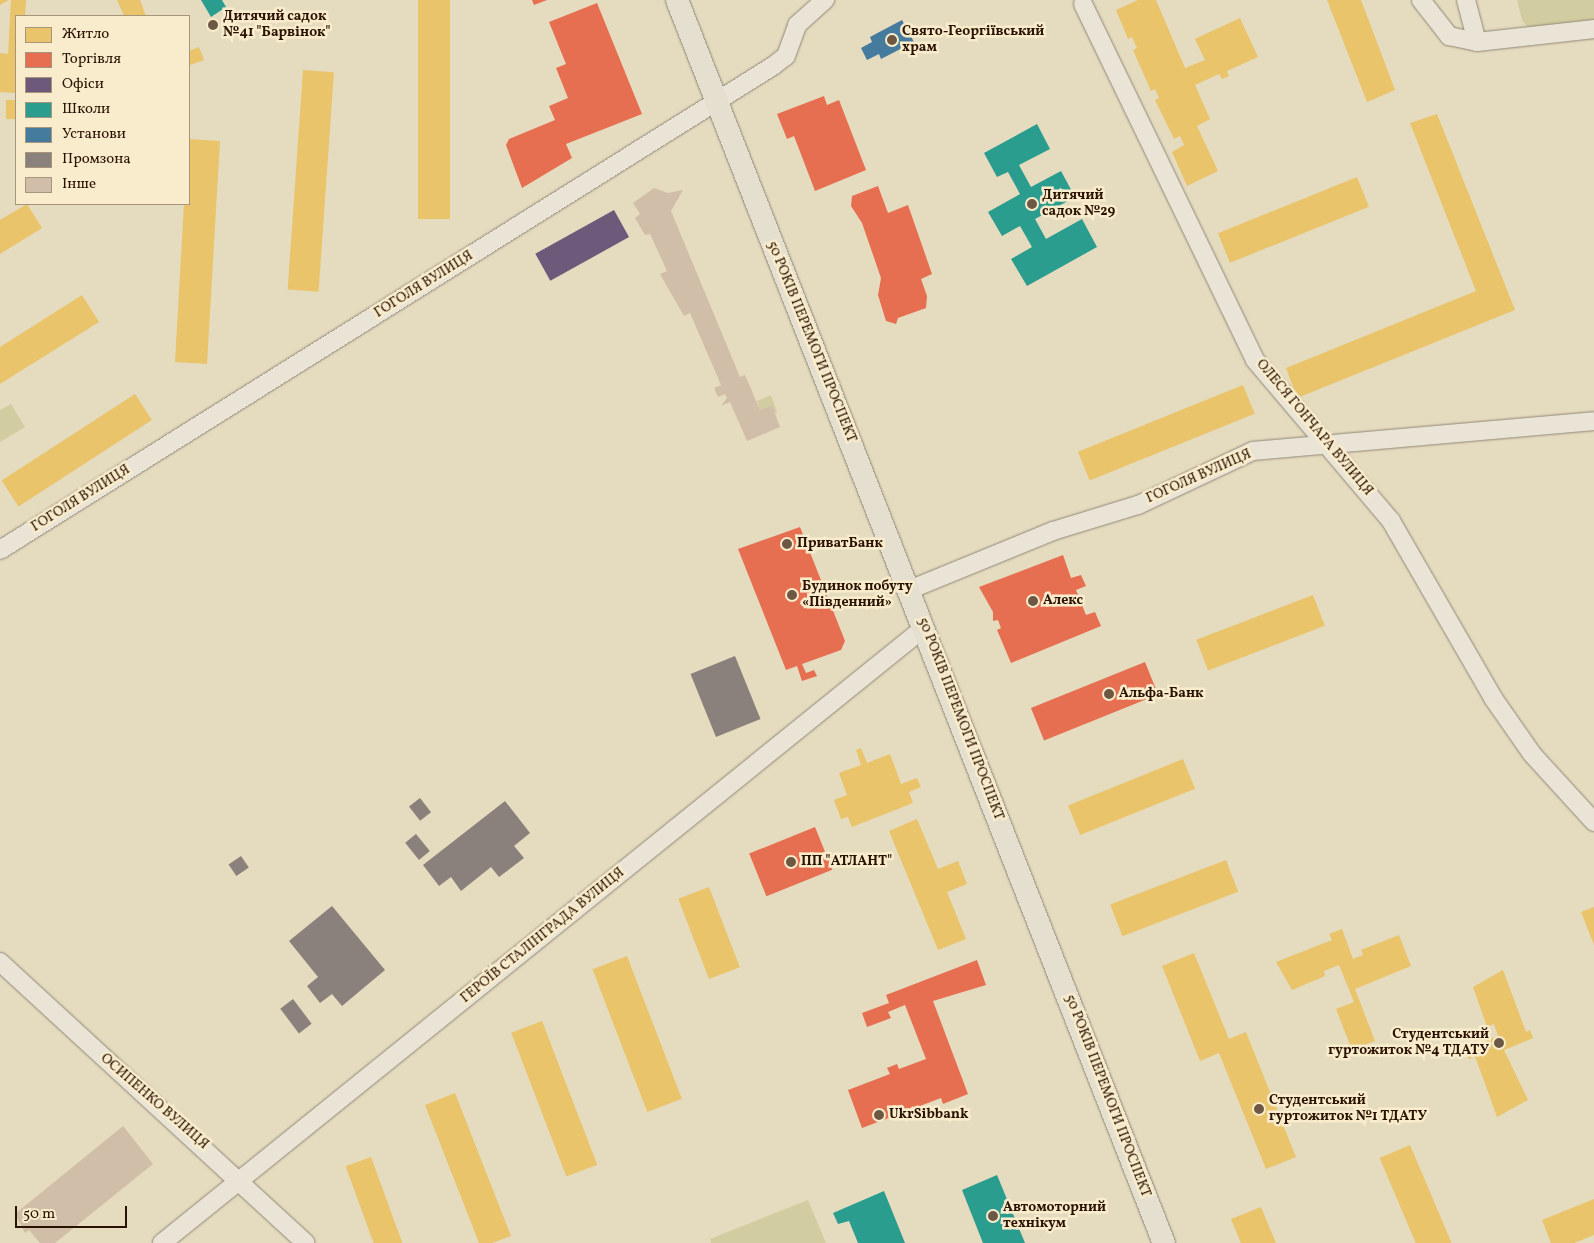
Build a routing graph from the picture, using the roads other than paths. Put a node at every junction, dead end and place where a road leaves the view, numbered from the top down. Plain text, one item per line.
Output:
1 (677, 0) edge
2 (825, 0) edge
3 (1421, 0) edge
4 (1466, 0) edge
5 (1083, 4) dead end
6 (1594, 29) edge
7 (1477, 42) junction
8 (715, 103) junction
9 (1594, 421) edge
10 (1329, 445) junction
11 (0, 550) edge
12 (909, 590) junction
13 (924, 628) junction
14 (1594, 822) edge
15 (0, 962) edge
16 (242, 1180) junction
17 (162, 1243) edge
18 (306, 1243) edge
19 (1164, 1243) edge

1 - 8 main road, 50 РОКІВ ПЕРЕМОГИ ПРОСПЕКТ
2 - 8 street, ГОГОЛЯ ВУЛИЦЯ
3 - 7 street
4 - 7 street
5 - 10 street, ОЛЕСЯ ГОНЧАРА ВУЛИЦЯ
6 - 7 street
8 - 11 street, ГОГОЛЯ ВУЛИЦЯ
8 - 12 main road, 50 РОКІВ ПЕРЕМОГИ ПРОСПЕКТ
9 - 10 street, ГОГОЛЯ ВУЛИЦЯ
10 - 12 street, ГОГОЛЯ ВУЛИЦЯ
10 - 14 street, ОЛЕСЯ ГОНЧАРА ВУЛИЦЯ
12 - 13 main road, 50 РОКІВ ПЕРЕМОГИ ПРОСПЕКТ
13 - 16 street, ГЕРОЇВ СТАЛІНГРАДА ВУЛИЦЯ
13 - 19 main road, 50 РОКІВ ПЕРЕМОГИ ПРОСПЕКТ
15 - 16 street, ОСИПЕНКО ВУЛИЦЯ
16 - 17 street, ГЕРОЇВ СТАЛІНГРАДА ВУЛИЦЯ
16 - 18 street, ОСИПЕНКО ВУЛИЦЯ

